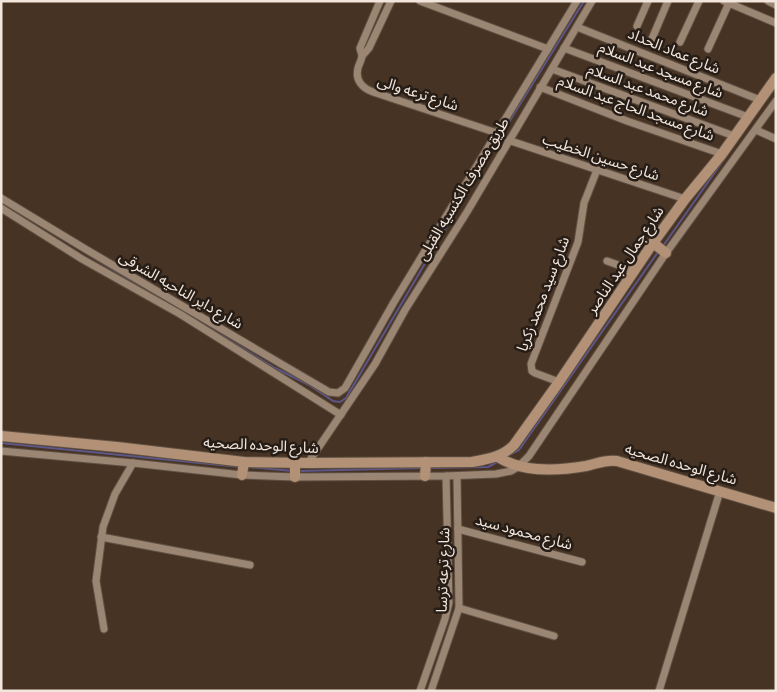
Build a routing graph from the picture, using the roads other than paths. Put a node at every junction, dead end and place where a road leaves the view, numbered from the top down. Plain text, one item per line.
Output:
1 (380, 1) edge
2 (391, 1) edge
3 (420, 1) edge
4 (577, 1) edge
5 (592, 1) edge
6 (648, 1) edge
7 (668, 1) edge
8 (699, 1) edge
9 (768, 1) edge
10 (726, 2) edge
11 (776, 5) edge
12 (776, 23) edge
13 (562, 25) junction
14 (638, 26) dead end
15 (576, 29) junction
16 (651, 41) dead end
17 (680, 42) dead end
18 (564, 48) junction
19 (548, 49) junction
20 (708, 49) dead end
21 (362, 56) junction
22 (552, 69) junction
23 (776, 78) edge
24 (540, 88) junction
25 (760, 100) junction
26 (776, 101) edge
27 (748, 117) junction
28 (756, 130) junction
29 (497, 133) junction
30 (734, 136) junction
31 (776, 139) edge
32 (508, 140) junction
33 (722, 154) junction
34 (597, 170) junction
35 (1, 198) edge
36 (685, 199) junction
37 (1, 208) edge
38 (659, 248) junction
39 (607, 261) dead end
40 (635, 271) junction
41 (559, 382) junction
42 (347, 384) junction
43 (358, 391) junction
44 (341, 415) junction
45 (1, 436) edge
46 (1, 451) edge
47 (499, 458) junction
48 (133, 462) junction
49 (308, 463) junction
50 (514, 465) junction
51 (243, 468) junction
52 (426, 469) junction
53 (295, 470) junction
54 (446, 476) junction
55 (457, 476) junction
56 (720, 491) junction
57 (776, 508) edge
58 (458, 529) junction
59 (101, 537) junction
60 (582, 562) dead end
61 (250, 565) dead end
62 (459, 608) junction
63 (104, 629) dead end
64 (554, 636) dead end
65 (420, 691) edge
66 (430, 691) edge
67 (659, 691) edge

1 - 21 street, شارع ترعه والى
2 - 21 street, شارع ترعه والى
3 - 19 street
4 - 13 street, طريق مصرف الكنسيه القبلى
5 - 15 street, طريق مصرف الكنسيه القبلى
6 - 14 street
7 - 16 street
8 - 17 street
9 - 11 street
10 - 12 street
10 - 20 street
13 - 15 street, شارع عماد الحداد
13 - 19 street, طريق مصرف الكنسيه القبلى
15 - 18 street, طريق مصرف الكنسيه القبلى
15 - 25 street, شارع عماد الحداد
18 - 22 street, طريق مصرف الكنسيه القبلى
18 - 27 street, شارع مسجد عبد السلام
19 - 29 street, طريق مصرف الكنسيه القبلى
21 - 29 street, شارع ترعه والى
22 - 24 street, طريق مصرف الكنسيه القبلى
22 - 30 street, شارع محمد عبد السلام
23 - 25 street, شارع جمال عبد الناصر
24 - 32 street, طريق مصرف الكنسيه القبلى
24 - 33 street, شارع مسجد الحاج عبد السلام
25 - 27 street, شارع جمال عبد الناصر
26 - 28 street, شارع جمال عبد الناصر
27 - 30 street, شارع جمال عبد الناصر
28 - 31 street
28 - 38 street, شارع جمال عبد الناصر
29 - 42 street, طريق مصرف الكنسيه القبلى
30 - 33 street, شارع جمال عبد الناصر
32 - 34 street, شارع حسين الخطيب
32 - 43 street, طريق مصرف الكنسيه القبلى
33 - 36 street, شارع جمال عبد الناصر
34 - 36 street, شارع حسين الخطيب
34 - 41 street, شارع سيد محمد زكريا
35 - 42 street, شارع داير الناحيه الشرقى
36 - 38 street, شارع جمال عبد الناصر
37 - 44 street, شارع داير الناحيه الشرقى
38 - 40 street, شارع جمال عبد الناصر
38 - 50 street, شارع جمال عبد الناصر
39 - 40 street
40 - 41 street, شارع جمال عبد الناصر
41 - 47 street, شارع جمال عبد الناصر
42 - 43 street
43 - 44 street, طريق مصرف الكنسيه القبلى
44 - 49 street, طريق مصرف الكنسيه القبلى
45 - 51 street, شارع الوحده الصحيه
46 - 48 street, شارع الوحده الصحيه
47 - 50 street, شارع الوحده الصحيه
47 - 52 street, شارع الوحده الصحيه
48 - 51 street, شارع الوحده الصحيه
48 - 59 street
49 - 52 street, شارع الوحده الصحيه
49 - 53 street, شارع الوحده الصحيه
50 - 55 street, شارع الوحده الصحيه
50 - 56 street, شارع الوحده الصحيه
51 - 53 street, شارع الوحده الصحيه
52 - 53 street, شارع الوحده الصحيه
52 - 54 street, شارع الوحده الصحيه
54 - 55 street, شارع الوحده الصحيه
54 - 65 street, شارع ترعه ترسا
55 - 58 street, شارع ترعه ترسا
56 - 57 street, شارع الوحده الصحيه
56 - 67 street
58 - 60 street, شارع محمود سيد
58 - 62 street, شارع ترعه ترسا
59 - 61 street
59 - 63 street
62 - 64 street
62 - 66 street, شارع ترعه ترسا

